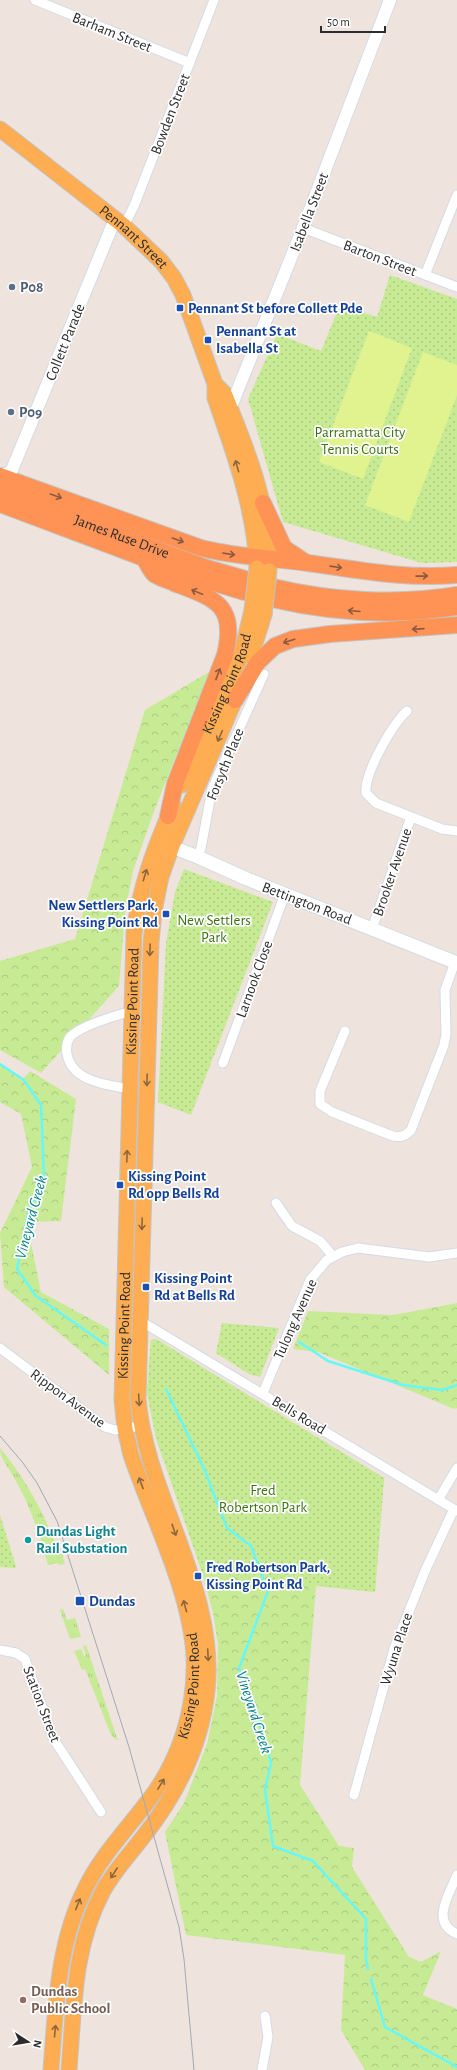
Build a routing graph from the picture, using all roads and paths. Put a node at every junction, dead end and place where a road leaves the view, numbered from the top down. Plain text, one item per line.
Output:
1 (35, 0) edge
2 (214, 0) edge
3 (390, 0) edge
4 (190, 63) junction
5 (0, 129) edge
6 (457, 195) edge
7 (120, 222) junction
8 (303, 228) junction
9 (426, 275) junction
10 (457, 287) edge
11 (227, 416) junction
12 (14, 465) junction
13 (0, 476) edge
14 (19, 483) junction
15 (0, 491) edge
16 (263, 503) junction
17 (0, 504) edge
18 (144, 558) junction
19 (263, 563) junction
20 (308, 563) junction
21 (457, 575) edge
22 (457, 595) edge
23 (457, 607) edge
24 (258, 613) junction
25 (457, 625) edge
26 (264, 674) dead end
27 (235, 700) junction
28 (407, 711) dead end
29 (168, 816) junction
30 (411, 817) junction
31 (457, 830) edge
32 (165, 844) junction
33 (198, 857) junction
34 (285, 894) junction
35 (372, 928) junction
36 (456, 962) edge
37 (132, 1011) junction
38 (345, 1031) dead end
39 (223, 1062) dead end
40 (130, 1090) junction
41 (276, 1203) dead end
42 (457, 1253) edge
43 (333, 1256) junction
44 (140, 1320) junction
45 (0, 1348) edge
46 (263, 1393) junction
47 (141, 1426) junction
48 (125, 1429) junction
49 (457, 1468) edge
50 (438, 1500) junction
51 (455, 1510) edge
52 (0, 1650) edge
53 (354, 1795) dead end
54 (101, 1812) dead end
55 (457, 1875) edge
56 (457, 1934) edge
57 (265, 2016) dead end
58 (52, 2070) edge
59 (69, 2070) edge
60 (262, 2070) edge

1 - 4 street, Barham Street
2 - 4 street, Bowden Street
3 - 8 street, Isabella Street
4 - 7 street, Bowden Street
5 - 7 main road, Pennant Street
6 - 9 street
7 - 11 main road, Pennant Street
7 - 12 street, Collett Parade
8 - 9 street, Barton Street
8 - 11 street, Isabella Street
9 - 10 street, Barton Street
11 - 16 main road, Pennant Street
19 -> 11 main road, Pennant Street
12 - 13 street
12 - 14 street
13 - 14 highway
14 -> 19 highway
15 - 18 highway, James Ruse Drive
16 - 19 main road, Pennant Street
16 - 20 highway
17 - 18 highway, James Ruse Drive
29 -> 18 highway
19 - 20 highway
19 - 24 main road, Kissing Point Road, bridge
20 -> 21 highway
23 -> 22 highway
24 - 27 main road, Kissing Point Road
24 - 29 main road, Kissing Point Road
25 -> 27 highway
26 - 33 street, Forsyth Place
27 -> 32 main road, Kissing Point Road
28 - 30 street, Brooker Avenue
29 - 32 main road, Kissing Point Road
30 - 31 street
30 - 35 street, Brooker Avenue
32 - 33 main road, Bettington Road
37 -> 32 main road, Kissing Point Road
32 -> 44 main road, Kissing Point Road
33 - 34 main road, Bettington Road
34 - 35 main road, Bettington Road
34 - 39 street, Larnook Close
35 - 36 main road, Bettington Road
36 - 38 street
37 - 40 main road, Kissing Point Road
37 - 40 street
48 -> 40 main road, Kissing Point Road
41 - 43 street
42 - 43 street, Tulong Avenue
43 - 46 street, Tulong Avenue
44 - 46 street, Bells Road
44 -> 47 main road, Kissing Point Road
45 - 48 street, Rippon Avenue
46 - 50 street, Bells Road
47 - 48 street, Rippon Avenue
47 -> 59 main road, Kissing Point Road
58 -> 48 main road, Kissing Point Road
49 - 50 street
50 - 51 street, Bells Road
51 - 53 street, Wyuna Place
52 - 54 street, Station Street
55 - 56 street
57 - 60 street

